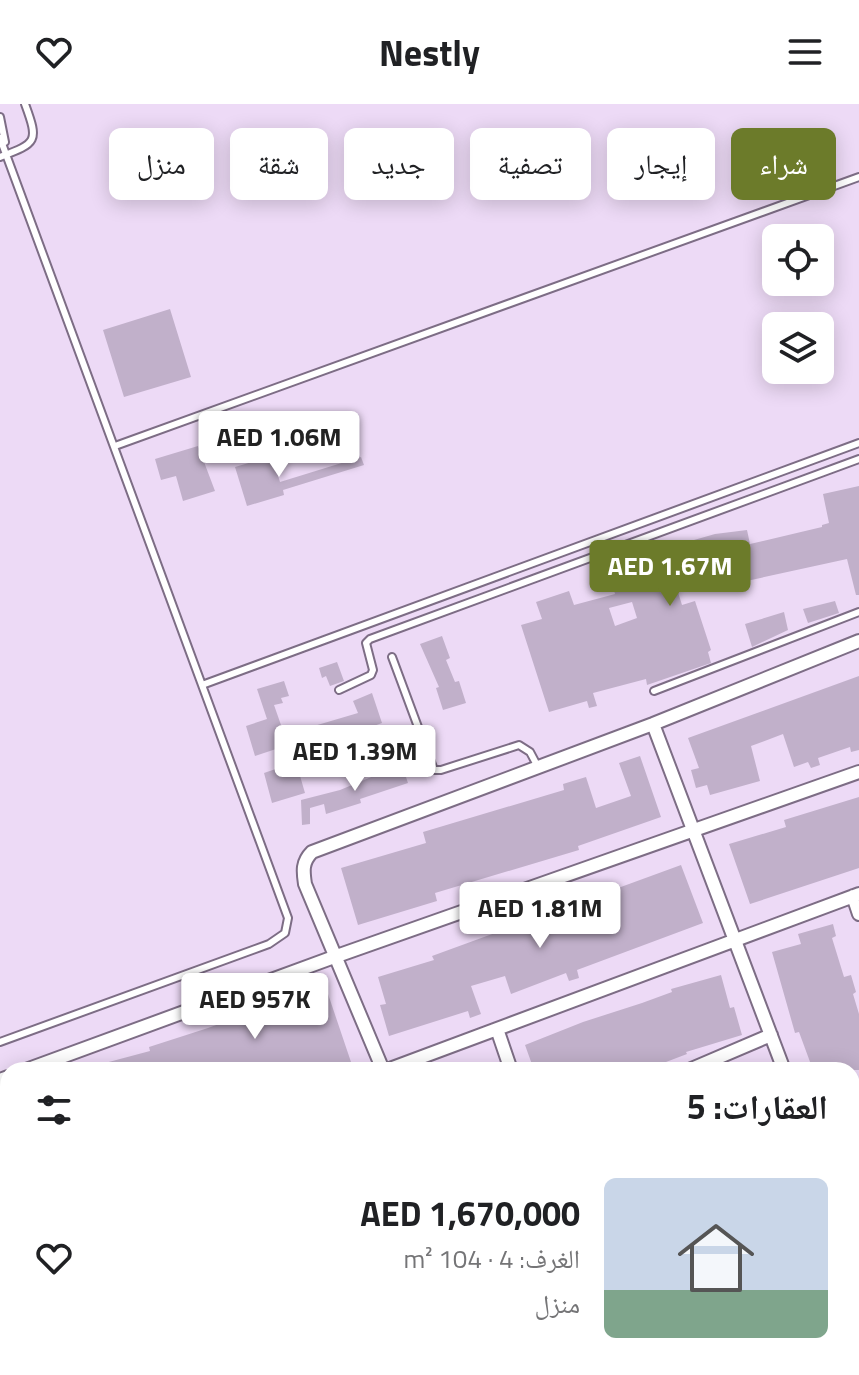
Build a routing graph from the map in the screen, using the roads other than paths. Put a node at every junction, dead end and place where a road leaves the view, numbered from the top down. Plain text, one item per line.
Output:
1 (25, 104) edge
2 (0, 117) edge
3 (0, 138) edge
4 (4, 155) edge
5 (859, 177) edge
6 (859, 443) edge
7 (115, 446) junction
8 (859, 459) edge
9 (859, 612) edge
10 (859, 641) edge
11 (392, 657) dead end
12 (202, 685) junction
13 (339, 690) dead end
14 (654, 691) dead end
15 (653, 724) junction
16 (538, 767) junction
17 (859, 772) edge
18 (693, 829) junction
19 (856, 895) edge
20 (859, 914) edge
21 (735, 939) junction
22 (334, 957) junction
23 (497, 1029) junction
24 (771, 1035) junction
25 (0, 1042) edge
26 (48, 1062) edge
27 (381, 1062) edge
28 (407, 1062) edge
29 (508, 1062) edge
30 (708, 1062) edge
31 (781, 1062) edge

1 - 4 lane
2 - 4 lane
3 - 4 lane
4 - 7 lane
5 - 7 lane
6 - 12 lane
7 - 12 lane
8 - 13 lane
9 - 14 lane
10 - 15 street
11 - 16 lane
12 - 25 lane
15 - 16 street
15 - 18 street
16 - 22 street
17 - 18 street
18 - 21 street
18 - 22 street
19 - 20 street
19 - 21 street
21 - 23 street
21 - 24 street
22 - 26 street
22 - 27 street
23 - 28 street
23 - 29 street
24 - 30 street
24 - 31 street

